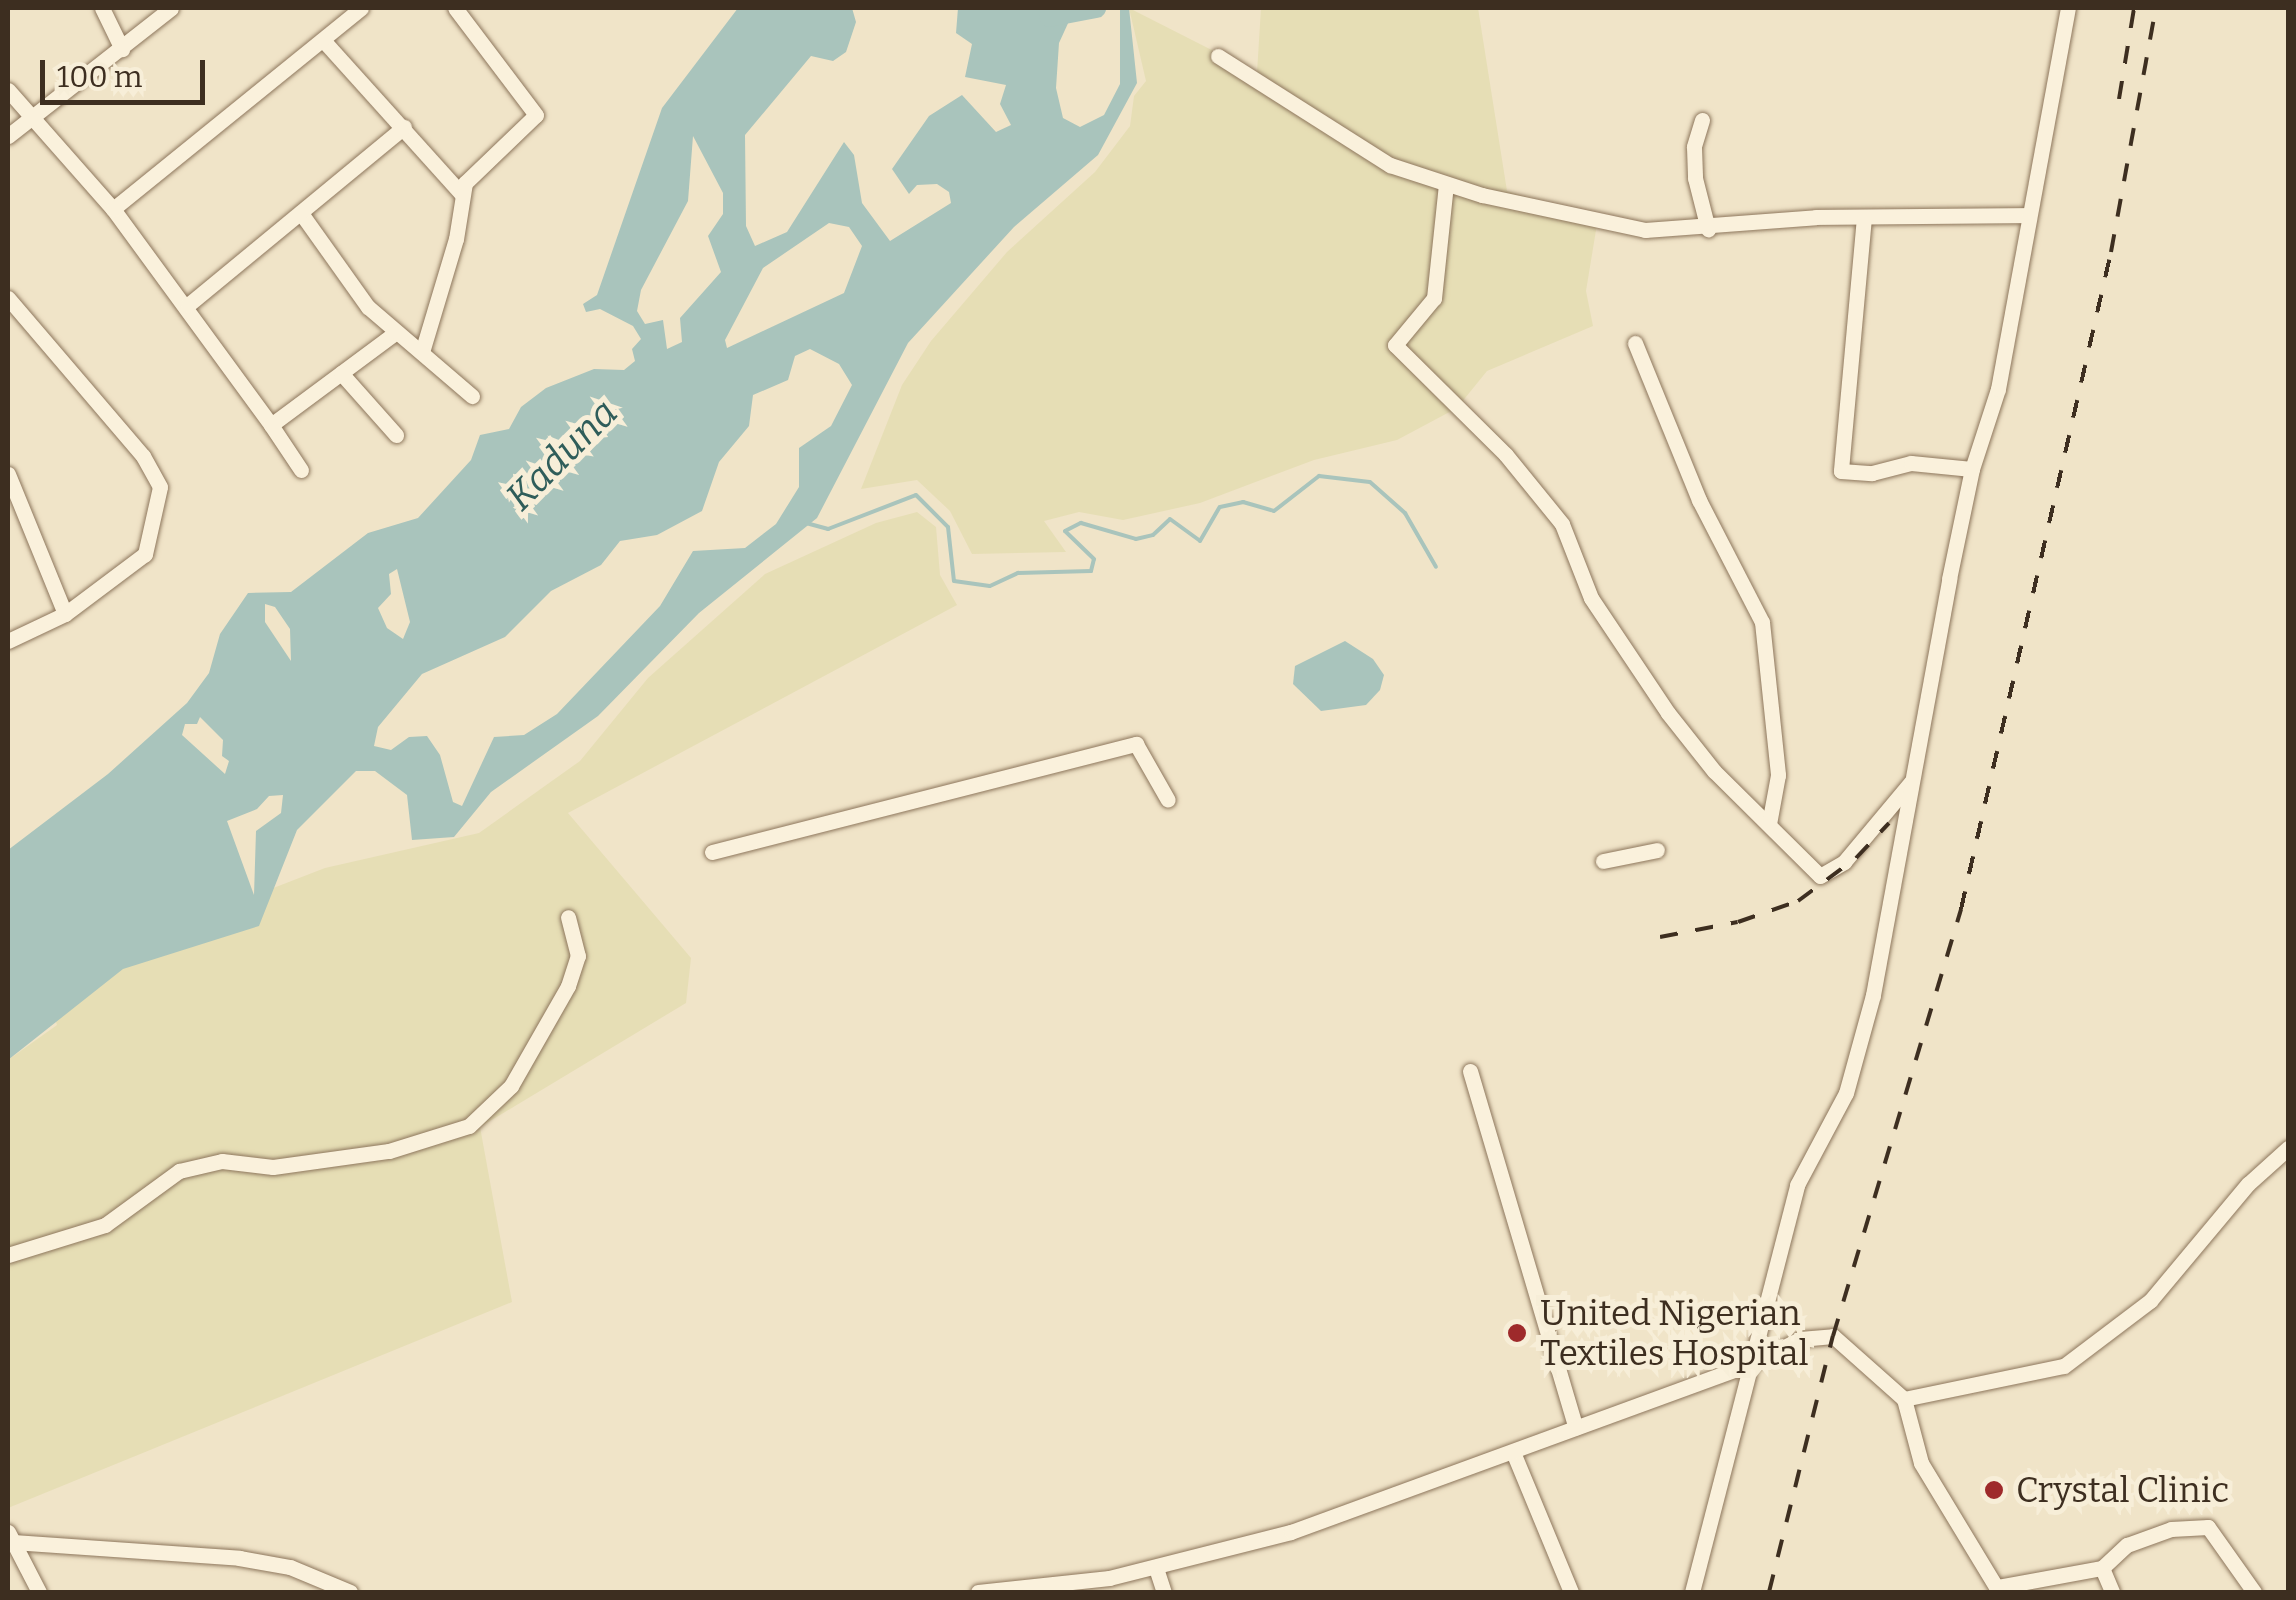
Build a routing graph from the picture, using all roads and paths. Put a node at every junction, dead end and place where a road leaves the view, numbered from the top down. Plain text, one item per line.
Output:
1 (102, 8) edge
2 (171, 8) edge
3 (361, 8) edge
4 (455, 8) edge
5 (2068, 8) edge
6 (323, 40) junction
7 (122, 49) junction
8 (1218, 56) dead end
9 (8, 90) edge
10 (30, 119) junction
11 (1702, 120) dead end
12 (404, 127) junction
13 (8, 136) edge
14 (1446, 184) junction
15 (461, 192) junction
16 (113, 208) junction
17 (2029, 215) junction
18 (303, 216) junction
19 (1864, 217) junction
20 (1708, 229) junction
21 (8, 298) edge
22 (188, 305) junction
23 (395, 333) junction
24 (1635, 343) dead end
25 (422, 352) junction
26 (341, 374) junction
27 (472, 396) dead end
28 (270, 424) junction
29 (396, 434) dead end
30 (1972, 469) junction
31 (302, 470) dead end
32 (8, 474) edge
33 (65, 614) junction
34 (8, 641) edge
35 (1914, 779) junction
36 (1168, 800) dead end
37 (1769, 824) junction
38 (1657, 850) dead end
39 (712, 852) dead end
40 (1604, 861) dead end
41 (568, 917) dead end
42 (1470, 1071) dead end
43 (2288, 1148) edge
44 (8, 1255) edge
45 (1753, 1362) junction
46 (1904, 1398) junction
47 (1576, 1428) junction
48 (1512, 1452) junction
49 (10, 1537) edge
50 (1156, 1568) junction
51 (2102, 1568) junction
52 (1999, 1590) edge
53 (39, 1592) edge
54 (350, 1592) edge
55 (978, 1592) edge
56 (1164, 1592) edge
57 (1570, 1592) edge
58 (1692, 1592) edge
59 (2112, 1592) edge
60 (2254, 1592) edge

1 - 7 street
2 - 7 street
3 - 6 street
4 - 15 street
5 - 17 street
6 - 12 street
6 - 16 street
7 - 10 street
8 - 14 street
9 - 10 street
10 - 13 street
10 - 16 street
11 - 20 street
12 - 15 street
12 - 18 street
14 - 20 street
14 - 37 street
15 - 25 street
16 - 22 street
17 - 19 street
17 - 30 street
18 - 22 street
18 - 23 street
19 - 20 street
19 - 30 street
21 - 33 street
22 - 28 street
23 - 25 street
23 - 26 street
24 - 37 street
25 - 27 street
26 - 28 street
26 - 29 street
28 - 31 street
30 - 35 street
32 - 33 street
33 - 34 street
35 - 37 street
35 - 45 street
36 - 39 street
38 - 40 street
41 - 44 street
42 - 47 street
43 - 46 street
45 - 46 street
45 - 47 street
45 - 58 street
46 - 52 street
47 - 48 street
48 - 50 street
48 - 57 street
49 - 53 street
49 - 54 street
50 - 55 street
50 - 56 street
51 - 52 street
51 - 59 street
51 - 60 street

